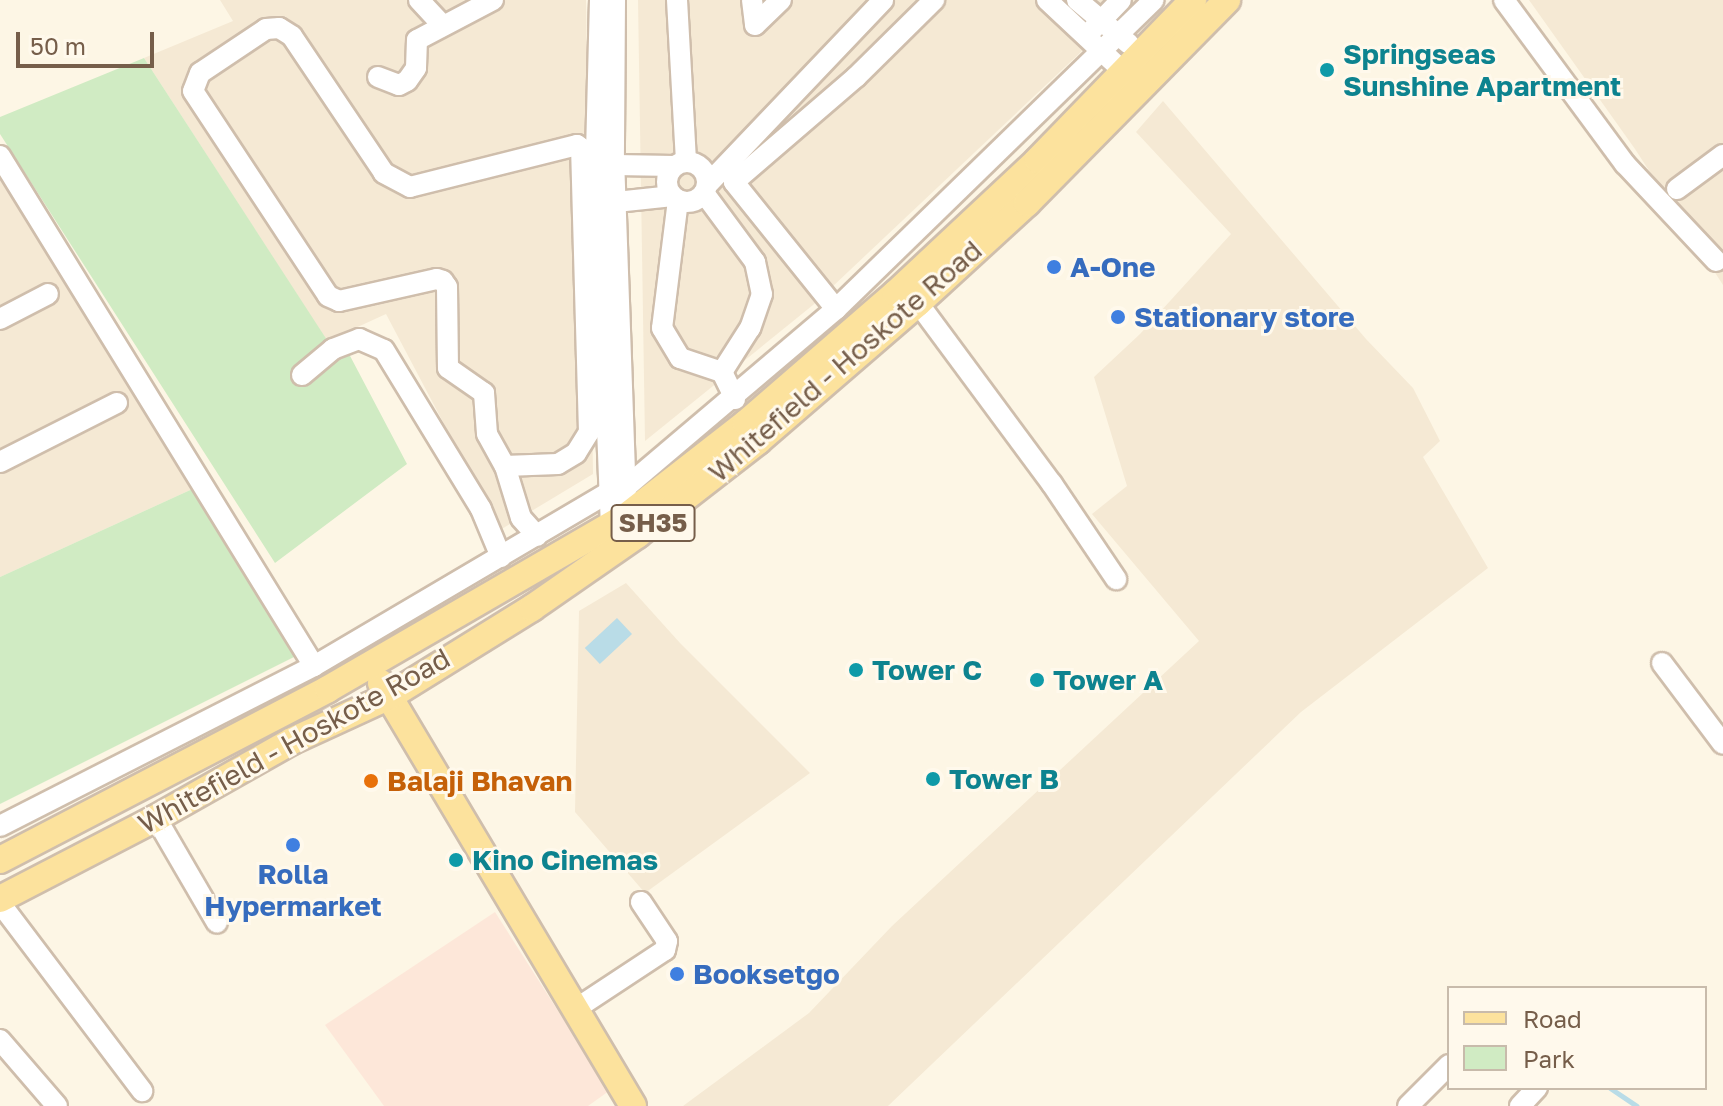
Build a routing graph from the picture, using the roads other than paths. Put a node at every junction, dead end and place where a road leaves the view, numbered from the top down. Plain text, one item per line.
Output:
1 (419, 0) edge
2 (493, 0) edge
3 (600, 0) edge
4 (615, 0) edge
5 (677, 0) edge
6 (752, 0) edge
7 (781, 0) edge
8 (883, 0) edge
9 (934, 0) edge
10 (1047, 0) edge
11 (1077, 0) edge
12 (1121, 0) edge
13 (1154, 0) edge
14 (1193, 0) edge
15 (1227, 0) edge
16 (1504, 0) edge
17 (443, 26) junction
18 (1094, 27) junction
19 (1113, 44) junction
20 (1133, 63) junction
21 (378, 77) dead end
22 (589, 147) junction
23 (1723, 155) edge
24 (0, 156) edge
25 (680, 164) junction
26 (615, 165) junction
27 (706, 188) junction
28 (1677, 189) dead end
29 (676, 198) junction
30 (616, 202) junction
31 (1716, 261) dead end
32 (48, 294) dead end
33 (918, 303) junction
34 (836, 309) junction
35 (0, 319) edge
36 (722, 372) junction
37 (302, 375) dead end
38 (735, 399) junction
39 (117, 403) dead end
40 (0, 462) edge
41 (505, 466) junction
42 (617, 490) junction
43 (624, 530) junction
44 (537, 536) junction
45 (501, 557) junction
46 (1116, 579) dead end
47 (1662, 663) dead end
48 (314, 666) junction
49 (369, 666) junction
50 (390, 696) junction
51 (1723, 744) edge
52 (156, 818) junction
53 (0, 826) edge
54 (0, 860) edge
55 (0, 901) edge
56 (641, 902) dead end
57 (217, 923) dead end
58 (574, 1010) junction
59 (0, 1040) edge
60 (1447, 1067) edge
61 (1535, 1090) edge
62 (142, 1091) dead end
63 (57, 1106) edge
64 (633, 1106) edge
65 (1408, 1106) edge
66 (1520, 1106) edge

1 - 17 street
2 - 17 street
3 - 22 street
4 - 26 street
5 - 25 street
6 - 7 street
8 - 27 street
9 - 34 street
10 - 18 street
11 - 18 street
12 - 18 street
13 - 19 street
14 - 20 main road, Whitefield - Hoskote Road / SH35
15 - 33 main road, Whitefield - Hoskote Road / SH35
16 - 31 street
17 - 21 street
18 - 19 street
19 - 20 street
19 - 34 street
20 - 43 main road, Whitefield - Hoskote Road / SH35
22 - 41 street
22 - 41 street
22 - 42 street
23 - 28 street
24 - 48 street
25 - 26 street
25 - 27 street
25 - 29 street
26 - 30 street
27 - 29 street
27 - 36 street
29 - 30 street
29 - 36 street
30 - 42 street
32 - 35 street
33 - 43 main road, Whitefield - Hoskote Road / SH35
33 - 46 street
34 - 38 street
36 - 38 street
37 - 45 street
38 - 42 street
39 - 40 street
41 - 44 street
42 - 43 street
42 - 44 street
43 - 49 main road, Whitefield - Hoskote Road / SH35
43 - 50 main road, Whitefield - Hoskote Road / SH35
44 - 45 street
45 - 48 street
47 - 51 street
48 - 53 street
49 - 50 main road
49 - 54 main road, Whitefield - Hoskote Road / SH35
50 - 52 main road, Whitefield - Hoskote Road / SH35
50 - 58 main road
52 - 55 main road, Whitefield - Hoskote Road / SH35
52 - 57 street
55 - 62 street
56 - 58 street
58 - 64 main road
59 - 63 street
60 - 65 street
61 - 66 street

